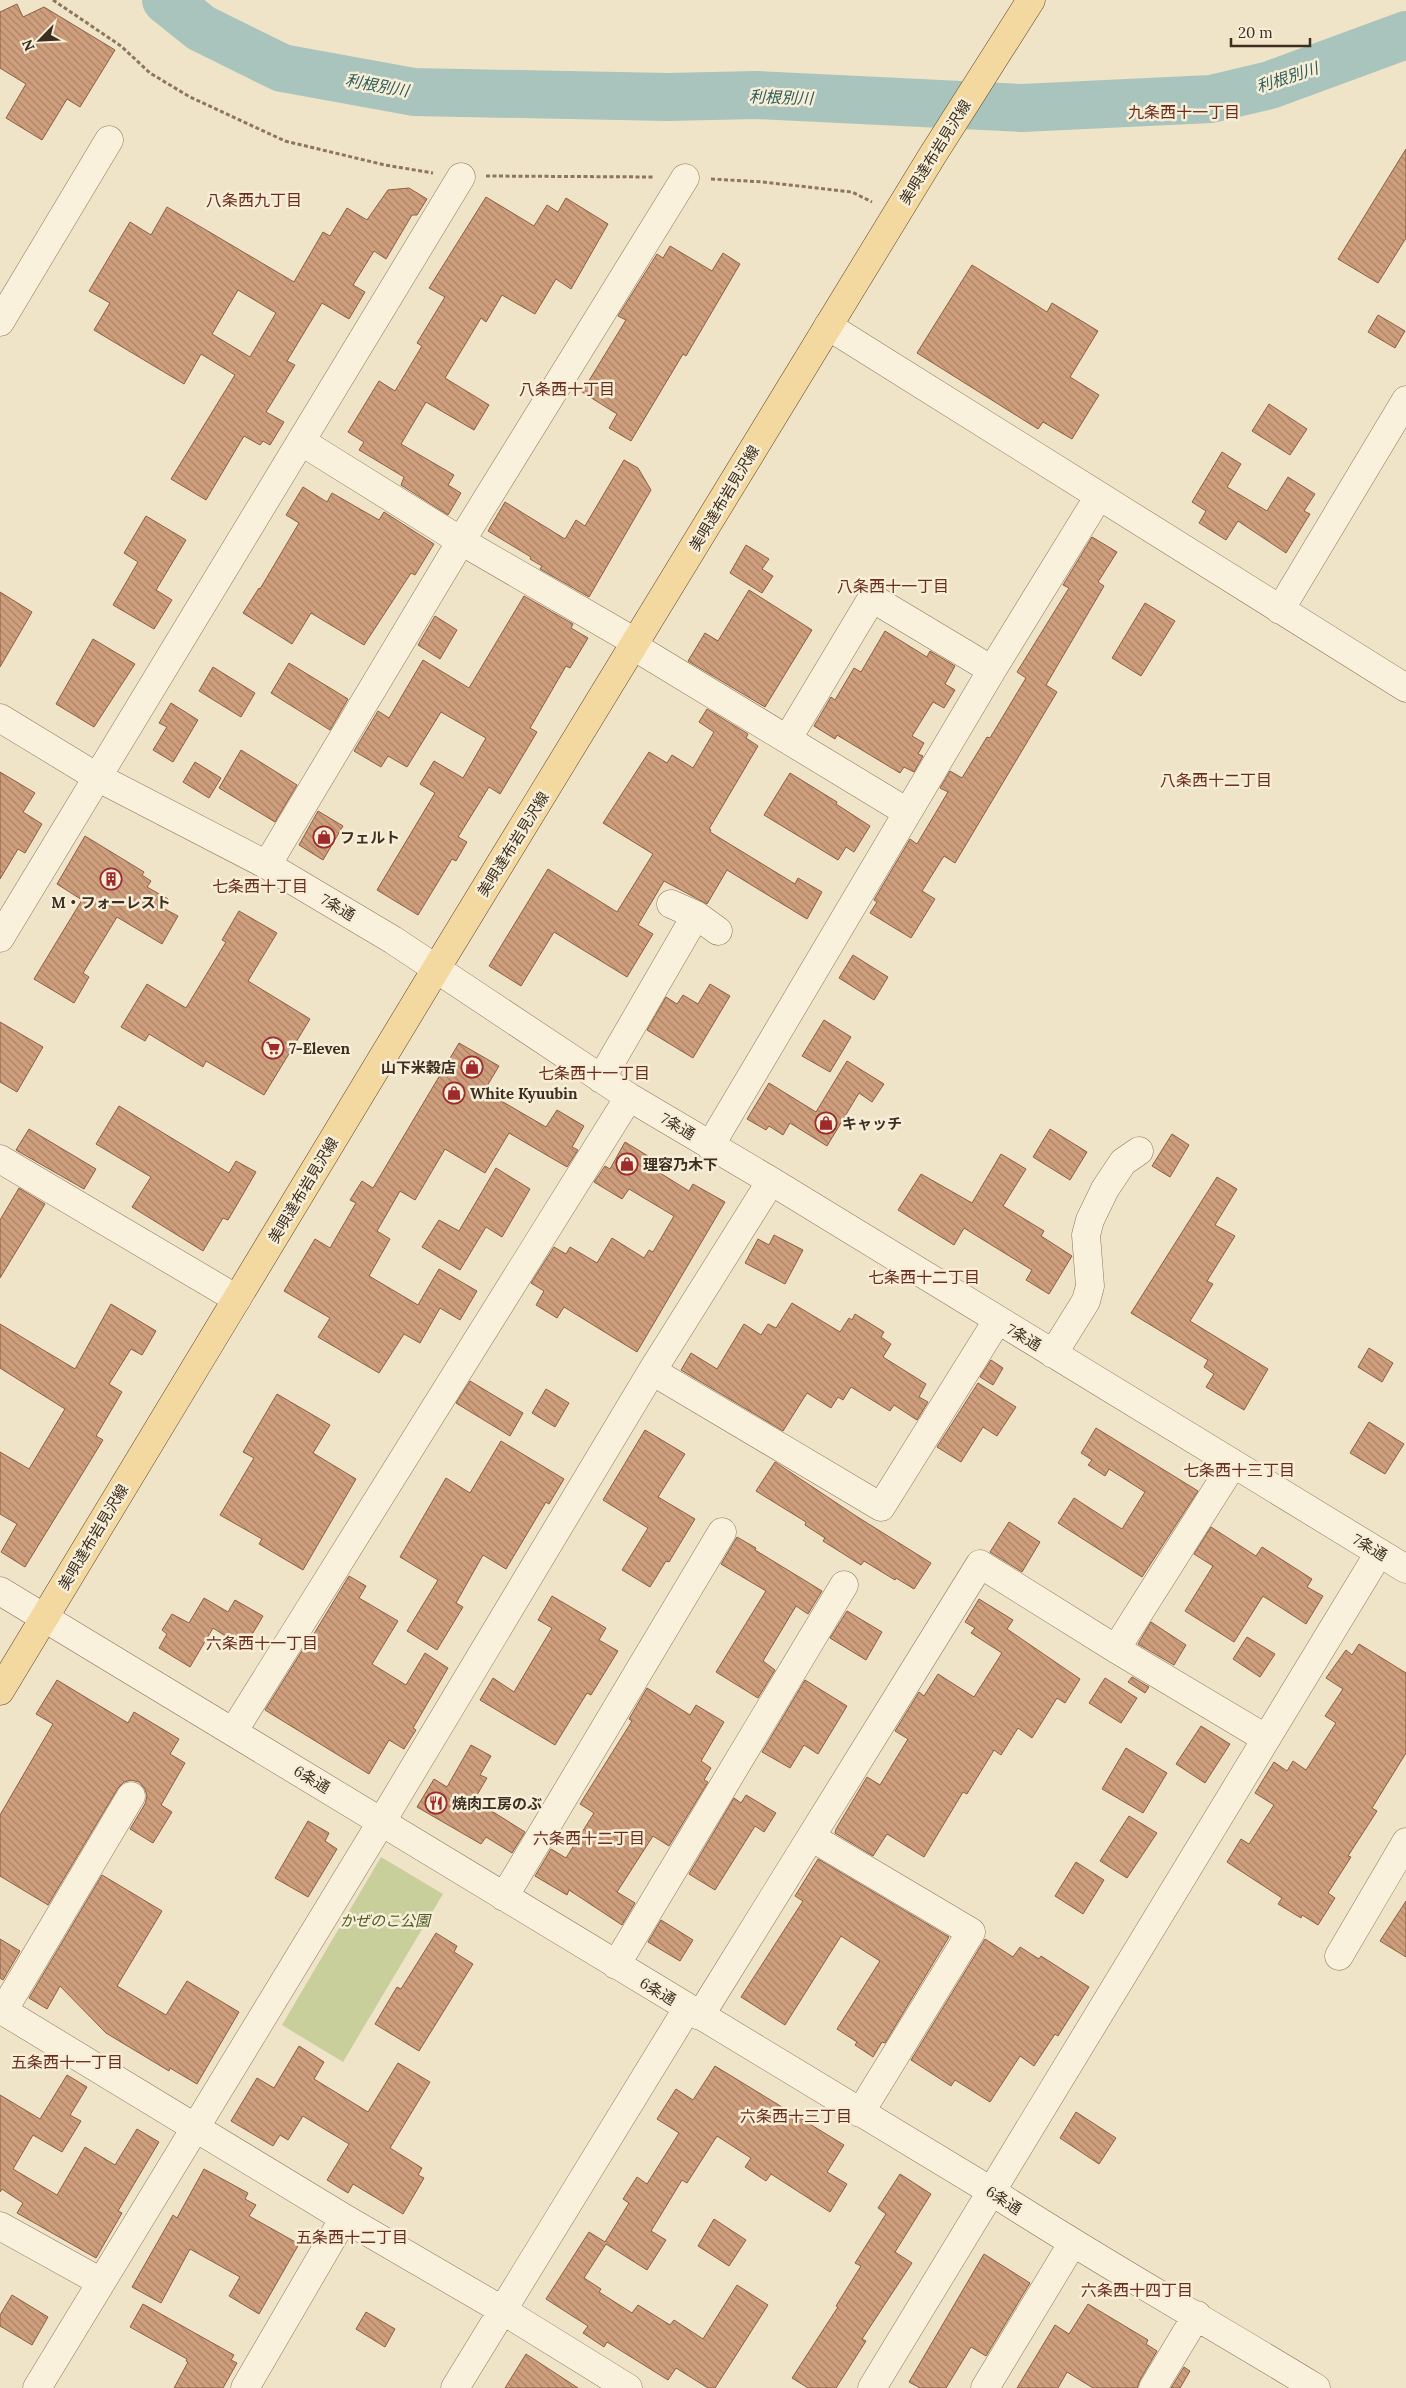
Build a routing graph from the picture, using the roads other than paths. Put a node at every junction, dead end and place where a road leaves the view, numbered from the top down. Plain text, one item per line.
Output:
1 (1031, 0) edge
2 (110, 140) dead end
3 (461, 177) road end
4 (685, 178) road end
5 (0, 322) edge
6 (828, 326) junction
7 (1406, 400) edge
8 (302, 442) junction
9 (1099, 496) junction
10 (461, 541) junction
11 (1280, 610) junction
12 (636, 645) junction
13 (992, 670) junction
14 (1406, 688) edge
15 (0, 718) edge
16 (788, 738) junction
17 (97, 777) junction
18 (907, 812) junction
19 (267, 865) junction
20 (671, 904) dead end
21 (7, 909) edge
22 (0, 938) edge
23 (436, 969) junction
24 (601, 1079) junction
25 (629, 1097) junction
26 (710, 1146) junction
27 (1139, 1151) dead end
28 (0, 1159) edge
29 (771, 1181) junction
30 (238, 1299) junction
31 (998, 1321) junction
32 (1053, 1354) junction
33 (652, 1371) junction
34 (1232, 1464) junction
35 (722, 1532) dead end
36 (1379, 1553) junction
37 (1406, 1569) edge
38 (844, 1585) dead end
39 (0, 1591) edge
40 (44, 1618) junction
41 (1116, 1649) junction
42 (0, 1691) edge
43 (233, 1732) junction
44 (1265, 1738) junction
45 (131, 1796) dead end
46 (382, 1822) junction
47 (811, 1837) junction
48 (1406, 1842) edge
49 (504, 1897) junction
50 (1339, 1956) dead end
51 (616, 1965) junction
52 (2, 2010) edge
53 (693, 2012) junction
54 (860, 2113) junction
55 (195, 2127) junction
56 (991, 2191) junction
57 (344, 2218) junction
58 (0, 2226) edge
59 (1072, 2244) junction
60 (101, 2282) junction
61 (502, 2310) junction
62 (1197, 2315) junction
63 (37, 2388) edge
64 (245, 2388) edge
65 (455, 2388) edge
66 (628, 2388) edge
67 (872, 2388) edge
68 (985, 2388) edge
69 (1153, 2388) edge
70 (1316, 2388) edge

1 - 6 main road, 美唄達布岩見沢線
2 - 5 street
3 - 8 street
4 - 10 street
6 - 9 street
6 - 12 main road, 美唄達布岩見沢線
7 - 11 street
8 - 10 street
8 - 17 street
9 - 11 street
9 - 13 street
10 - 12 street
10 - 19 street
11 - 14 street
12 - 16 street
12 - 23 main road, 美唄達布岩見沢線
13 - 16 street
13 - 18 street
15 - 17 street, 7条通
16 - 18 street
17 - 19 street, 7条通
17 - 21 street
18 - 26 street
19 - 23 street, 7条通
20 - 24 street
21 - 22 street
23 - 24 street, 7条通
23 - 30 main road, 美唄達布岩見沢線
24 - 25 street, 7条通
25 - 26 street, 7条通
25 - 43 street
26 - 29 street, 7条通
27 - 32 street
28 - 30 street
29 - 31 street, 7条通
29 - 33 street
30 - 40 main road, 美唄達布岩見沢線
31 - 32 street, 7条通
31 - 33 street
32 - 34 street, 7条通
33 - 46 street
34 - 36 street, 7条通
34 - 41 street
35 - 49 street
36 - 37 street, 7条通
36 - 44 street
38 - 51 street
39 - 40 street, 6条通
40 - 42 main road, 美唄達布岩見沢線
40 - 43 street, 6条通
41 - 44 street
41 - 47 street
43 - 46 street, 6条通
44 - 56 street
45 - 52 street
46 - 49 street, 6条通
46 - 55 street
47 - 53 street
47 - 54 street
48 - 50 street
49 - 51 street, 6条通
51 - 53 street, 6条通
52 - 55 street
53 - 54 street, 6条通
53 - 61 street
54 - 56 street, 6条通
55 - 57 street
55 - 60 street
56 - 59 street, 6条通
56 - 67 street
57 - 61 street
57 - 64 street
58 - 60 street
59 - 62 street, 6条通
59 - 68 street
60 - 63 street
61 - 65 street
61 - 66 street
62 - 69 street
62 - 70 street, 6条通

